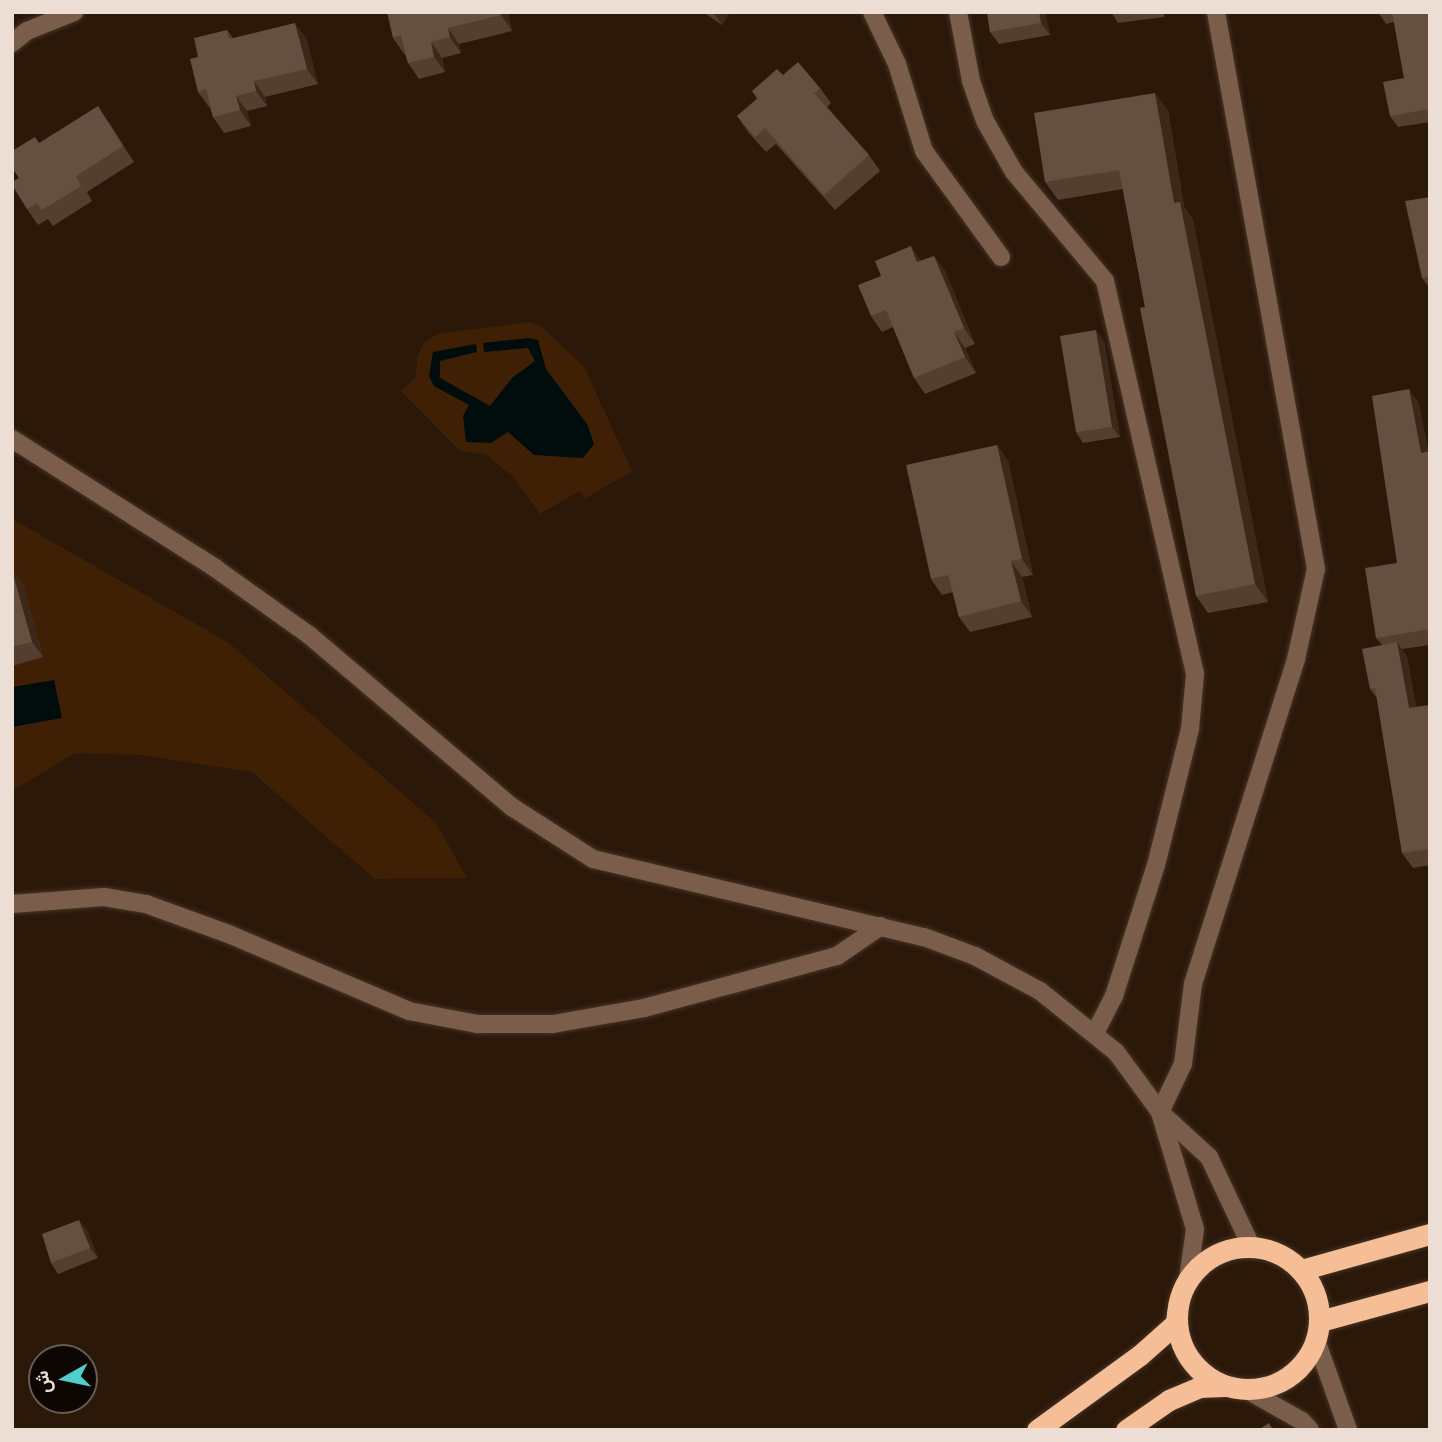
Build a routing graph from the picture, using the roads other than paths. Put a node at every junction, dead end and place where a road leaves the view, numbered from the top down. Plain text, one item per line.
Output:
1 (74, 12) edge
2 (872, 12) edge
3 (958, 12) edge
4 (1216, 12) edge
5 (12, 43) edge
6 (1001, 257) dead end
7 (12, 439) edge
8 (12, 904) edge
9 (881, 926) junction
10 (1095, 1033) junction
11 (1160, 1112) junction
12 (1430, 1234) edge
13 (1251, 1246) junction
14 (1301, 1270) junction
15 (1188, 1279) junction
16 (1430, 1290) edge
17 (1177, 1314) junction
18 (1318, 1331) junction
19 (1236, 1388) junction
20 (1037, 1430) edge
21 (1126, 1430) edge
22 (1310, 1430) edge
23 (1348, 1430) edge

1 - 5 street
2 - 6 street
3 - 10 street
4 - 11 street
7 - 9 street
8 - 9 street
9 - 10 street
10 - 11 street
11 - 13 street
11 - 15 street
12 - 14 highway
13 - 14 highway
13 - 15 highway
14 - 18 highway
15 - 17 highway
16 - 18 highway
17 - 19 highway
17 - 20 highway
18 - 19 highway
18 - 23 street
19 - 21 highway
19 - 22 street

